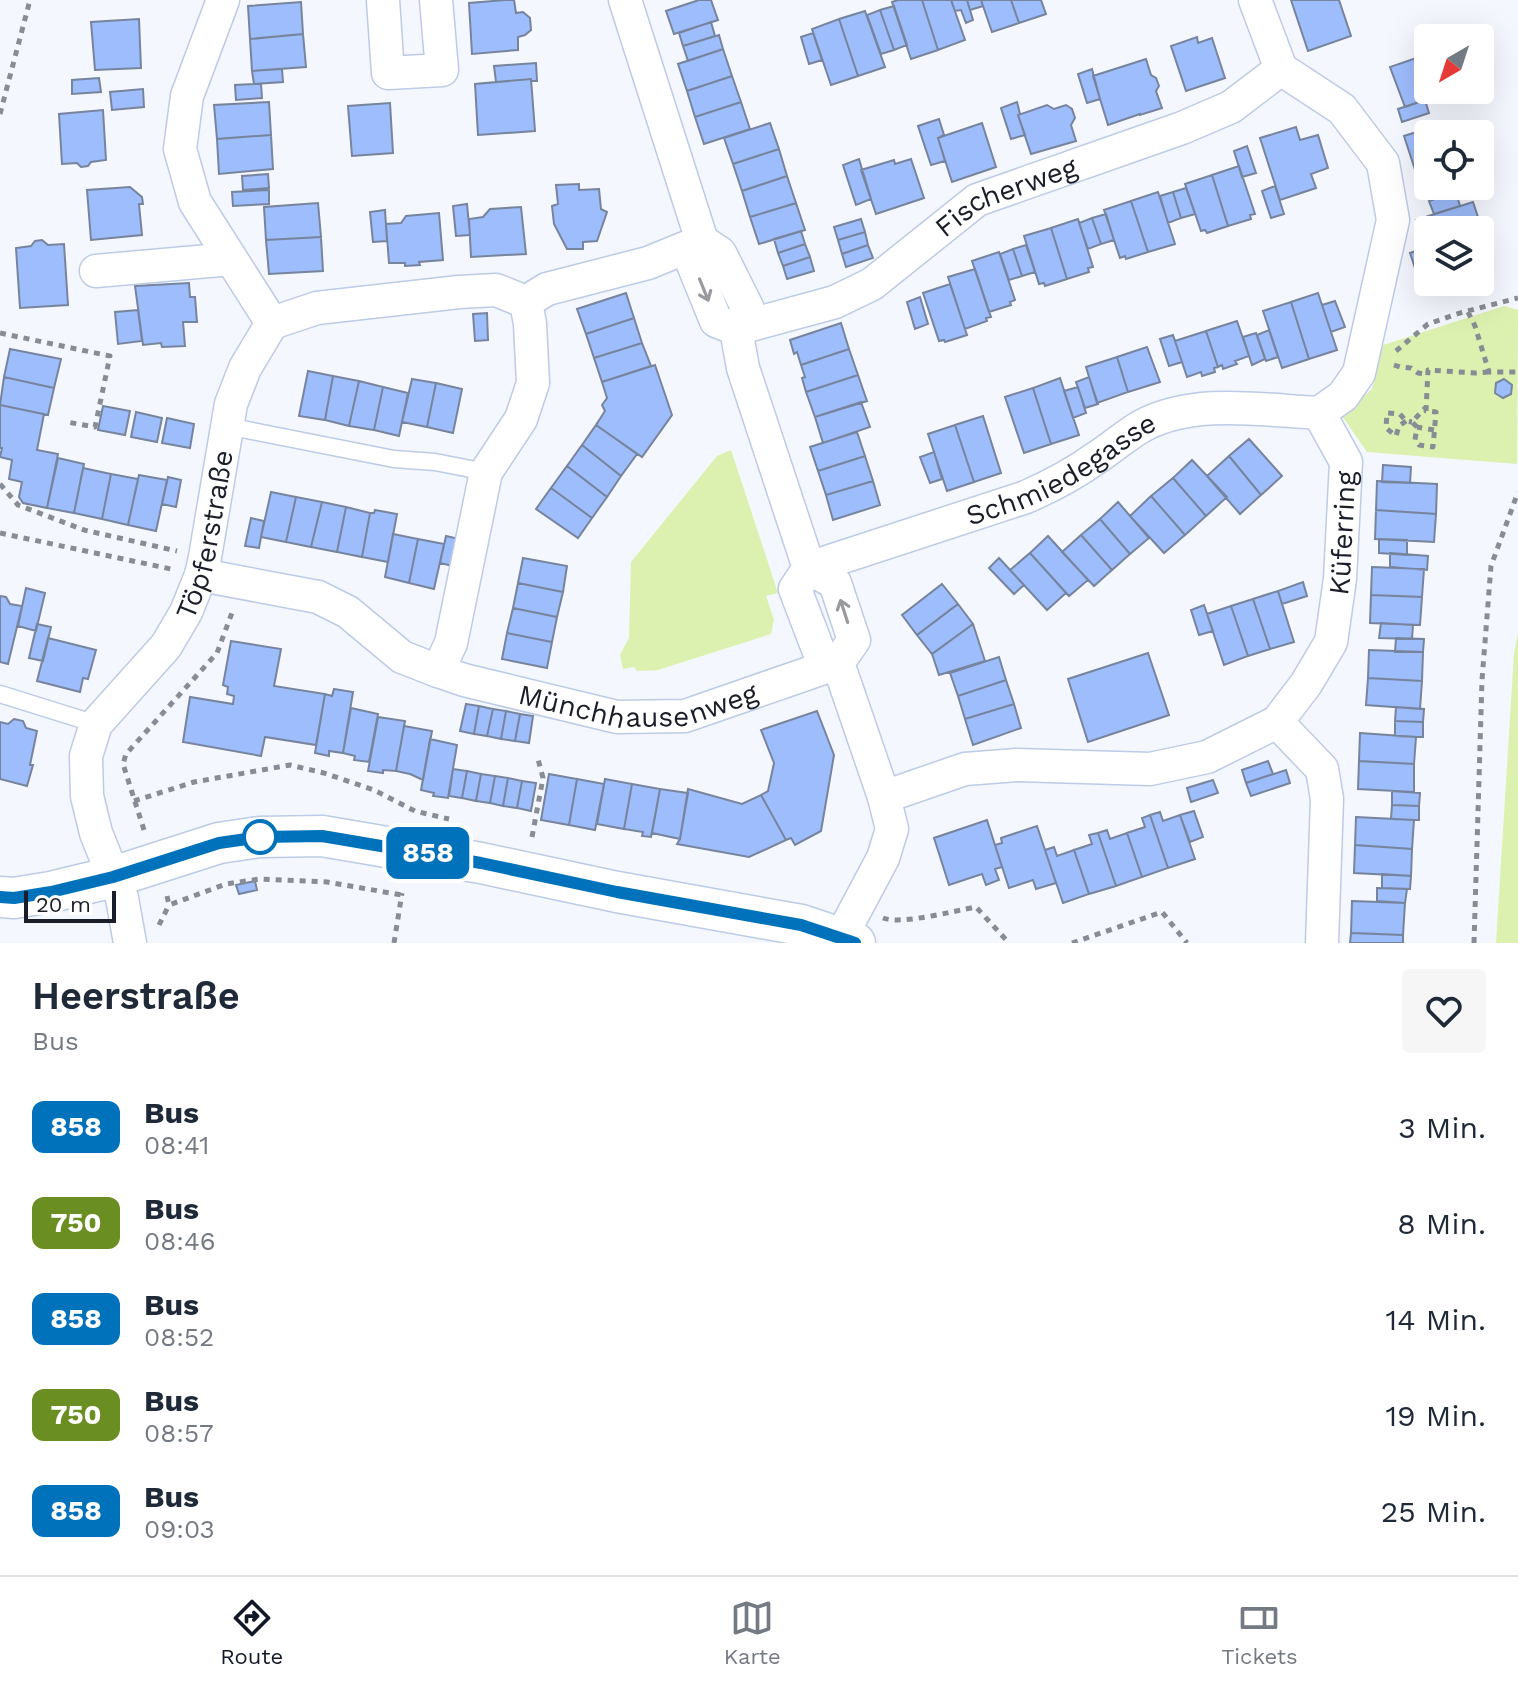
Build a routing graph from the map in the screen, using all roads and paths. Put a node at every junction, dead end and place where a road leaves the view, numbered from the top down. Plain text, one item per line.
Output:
1 (30, 0) edge
2 (223, 0) edge
3 (383, 0) edge
4 (436, 0) edge
5 (625, 0) edge
6 (1255, 0) edge
7 (1281, 69) junction
8 (0, 114) edge
9 (702, 241) junction
10 (231, 259) junction
11 (96, 271) dead end
12 (1518, 298) edge
13 (526, 302) junction
14 (1468, 312) junction
15 (272, 323) junction
16 (736, 329) junction
17 (0, 333) edge
18 (1362, 361) junction
19 (1394, 365) junction
20 (1489, 372) junction
21 (1518, 372) edge
22 (1428, 374) junction
23 (1427, 406) junction
24 (1319, 413) junction
25 (1409, 421) junction
26 (67, 422) dead end
27 (227, 426) junction
28 (1417, 427) junction
29 (1434, 430) junction
30 (486, 472) junction
31 (0, 484) edge
32 (1518, 492) edge
33 (0, 533) edge
34 (203, 566) junction
35 (809, 568) junction
36 (240, 581) junction
37 (838, 663) junction
38 (438, 671) junction
39 (0, 694) edge
40 (1277, 722) junction
41 (96, 724) junction
42 (538, 759) dead end
43 (884, 797) junction
44 (134, 801) dead end
45 (532, 837) dead end
46 (113, 877) junction
47 (0, 897) edge
48 (905, 919) dead end
49 (848, 940) edge
50 (130, 943) edge
51 (1009, 943) edge
52 (1072, 943) edge
53 (1187, 943) edge
54 (1322, 943) edge
55 (1474, 943) edge

1 - 8 path
2 - 10 street
3 - 4 street
5 - 9 street
6 - 7 street
7 - 16 street, Fischerweg
7 - 18 street
9 - 13 street
9 - 16 street
10 - 11 street
10 - 15 street
12 - 14 path
13 - 15 street
13 - 30 street
14 - 19 path
14 - 20 path
15 - 27 street, Töpferstraße
16 - 35 street
17 - 26 path
18 - 19 path
18 - 24 street
19 - 22 path
20 - 21 path
20 - 22 path
22 - 23 path
23 - 25 path
23 - 29 path
24 - 35 street, Schmiedegasse
24 - 40 street, Küferring
25 - 25 path
25 - 28 path
27 - 30 lane
27 - 34 street, Töpferstraße
28 - 29 path
28 - 29 path
30 - 38 street
31 - 34 path
32 - 55 path
33 - 34 path
34 - 36 street, Münchhausenweg
34 - 41 street, Töpferstraße
35 - 37 street
36 - 38 street, Münchhausenweg
36 - 44 path
37 - 38 street, Münchhausenweg
37 - 43 street
39 - 41 lane
40 - 43 street, Küferring
40 - 54 street
41 - 46 street, Töpferstraße
42 - 45 path
43 - 49 street
46 - 47 street
46 - 49 street
46 - 50 street, Töpferstraße
48 - 51 path
52 - 53 path

